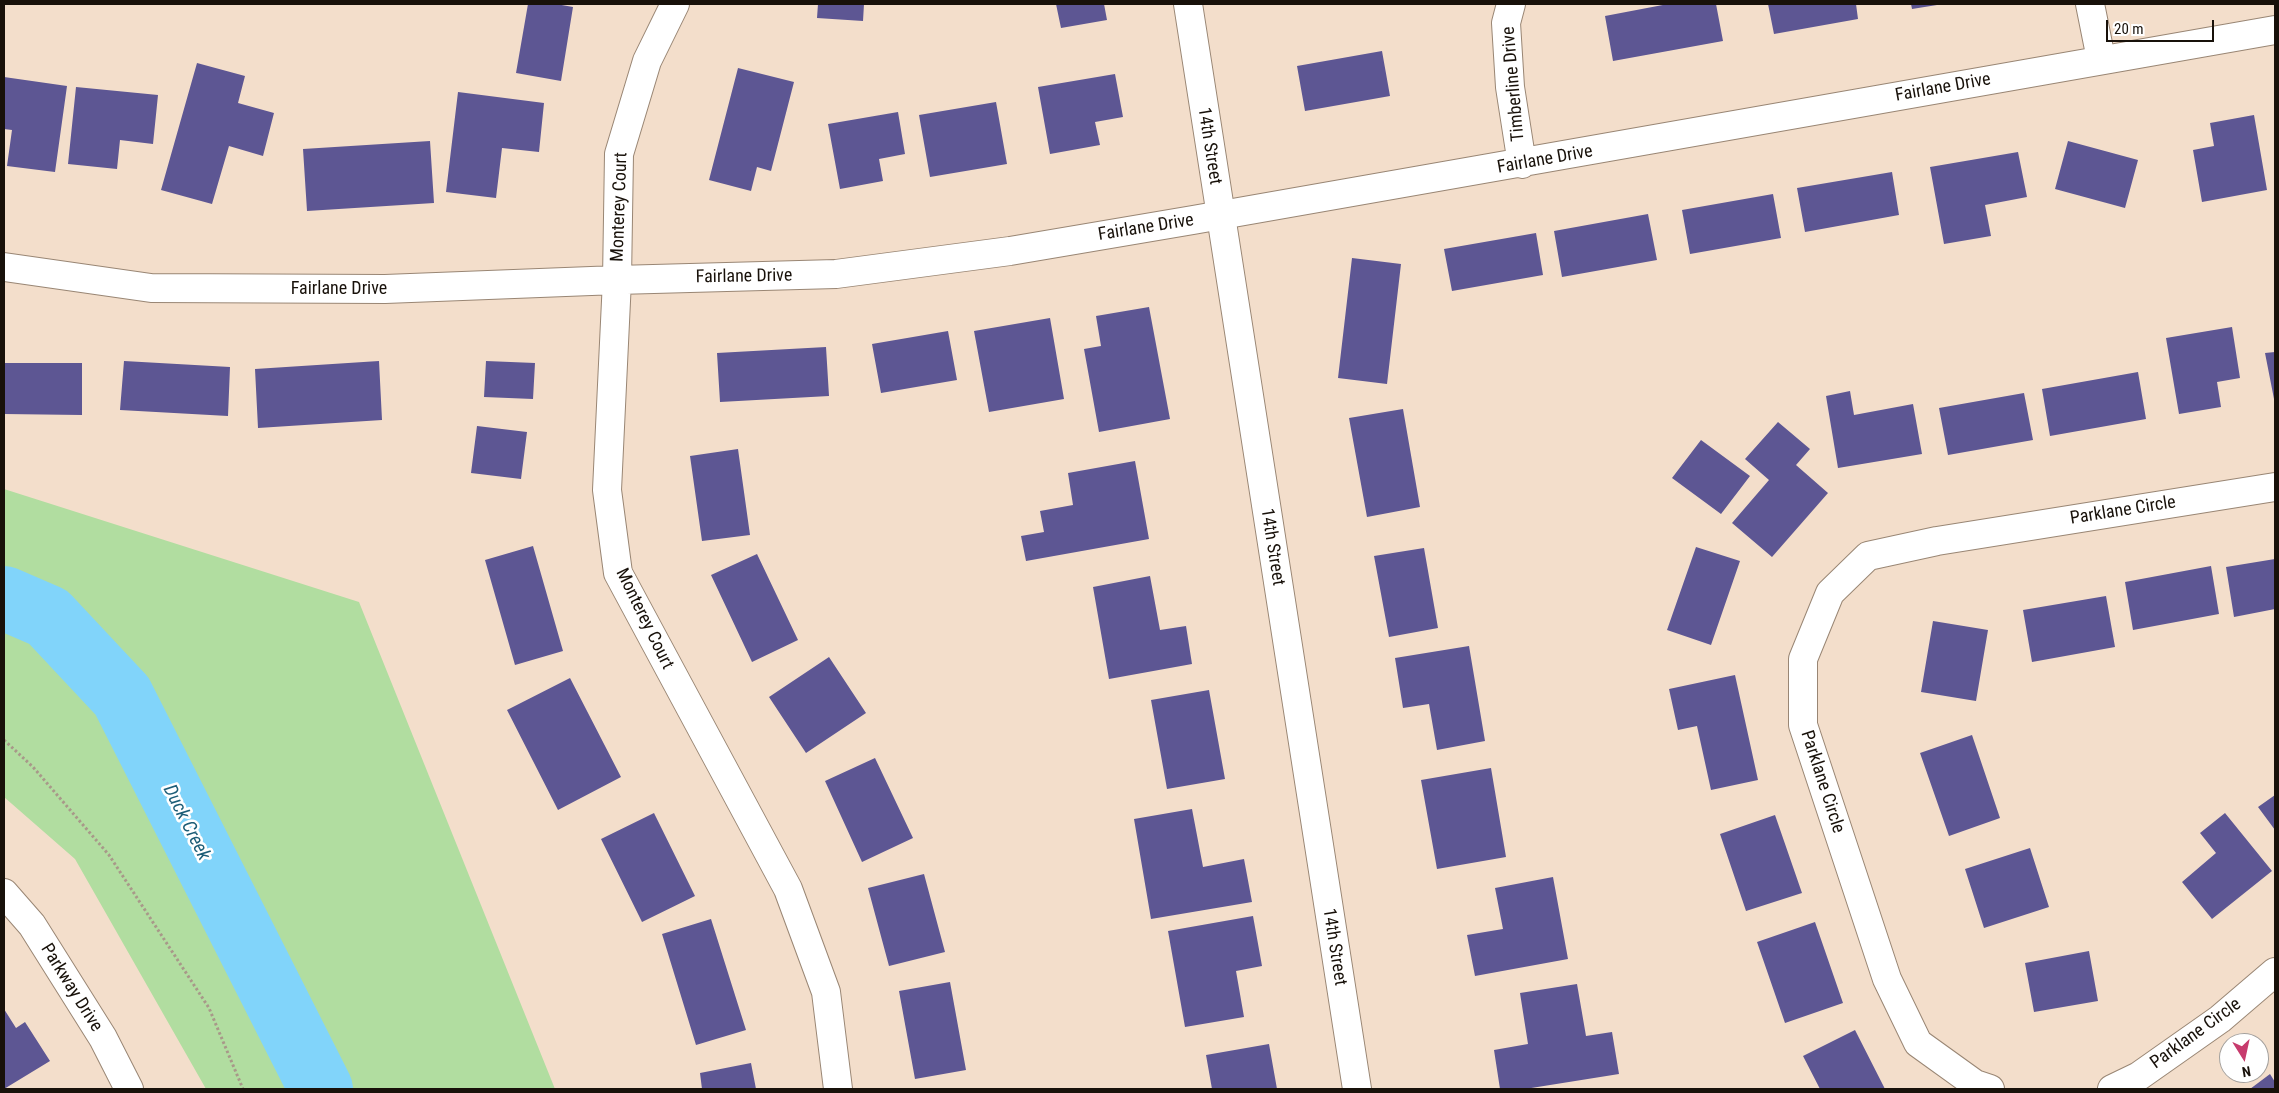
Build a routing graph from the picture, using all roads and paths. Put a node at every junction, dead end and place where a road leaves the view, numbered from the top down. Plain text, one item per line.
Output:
1 (675, 4) edge
2 (1188, 4) edge
3 (1511, 4) edge
4 (2090, 4) edge
5 (2275, 30) edge
6 (2101, 59) junction
7 (1522, 164) junction
8 (1220, 216) junction
9 (4, 267) edge
10 (617, 280) junction
11 (2275, 487) edge
12 (4, 740) edge
13 (4, 893) edge
14 (2275, 972) edge
15 (129, 1089) edge
16 (243, 1089) edge
17 (838, 1089) edge
18 (1357, 1089) edge
19 (1990, 1089) edge
20 (2112, 1089) edge

1 - 10 street, Monterey Court
2 - 8 street, 14th Street
3 - 7 street, Timberline Drive
4 - 6 street
5 - 6 street, Fairlane Drive
6 - 7 street, Fairlane Drive
7 - 8 street, Fairlane Drive
8 - 10 street, Fairlane Drive
8 - 18 street, 14th Street
9 - 10 street, Fairlane Drive
10 - 17 street, Monterey Court
11 - 19 street, Parklane Circle
12 - 16 path
13 - 15 street, Parkway Drive
14 - 20 street, Parklane Circle

